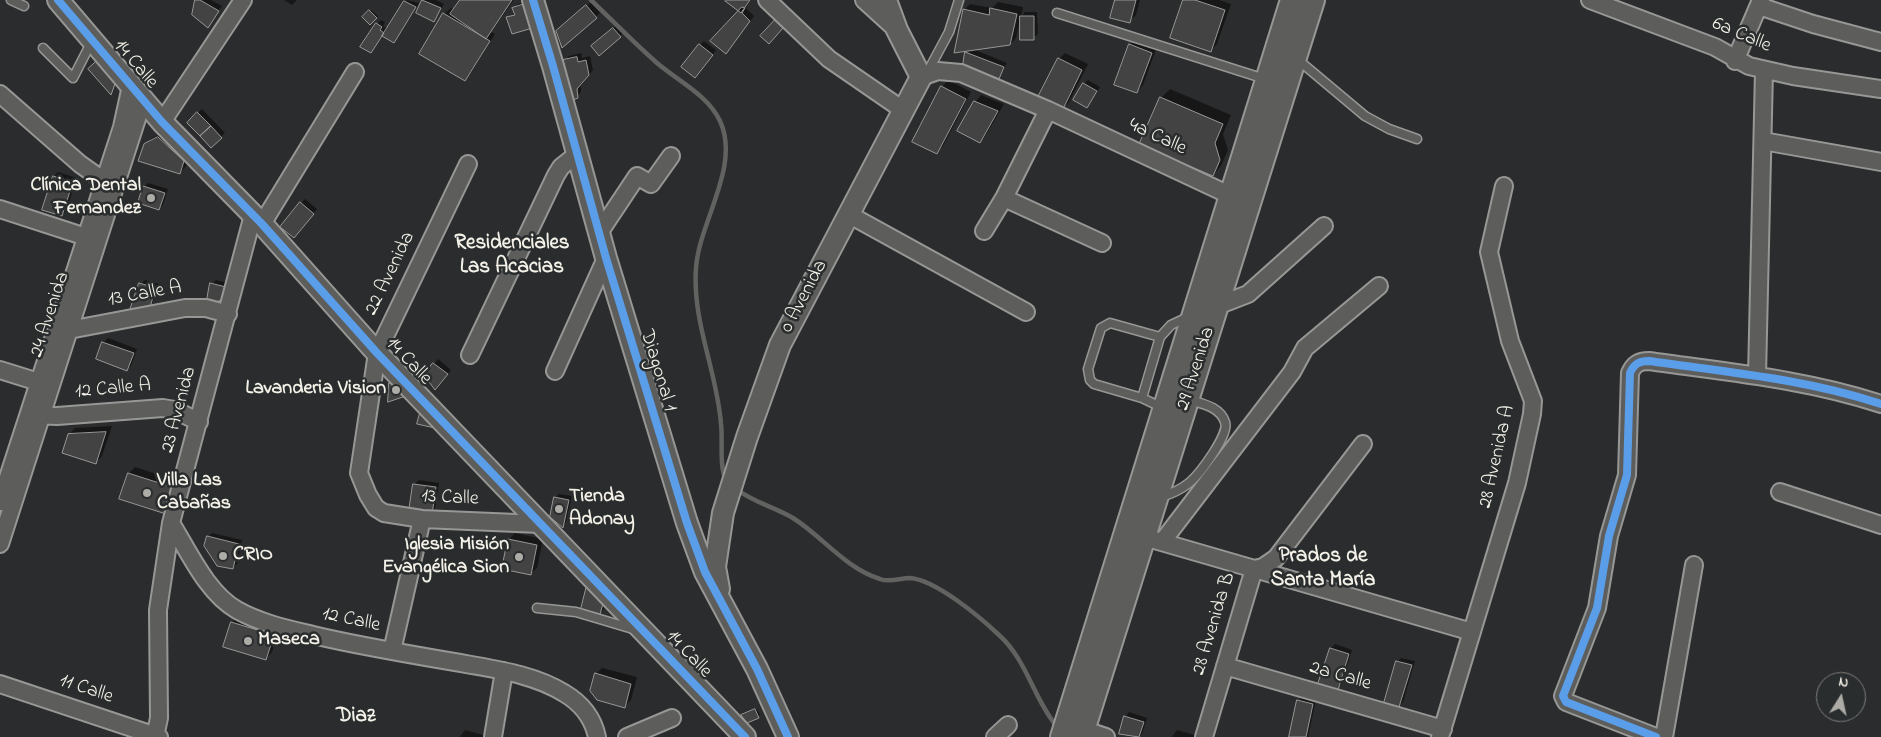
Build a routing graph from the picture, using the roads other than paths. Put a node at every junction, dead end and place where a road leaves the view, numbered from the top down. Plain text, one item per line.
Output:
1 (11, 0) edge
2 (58, 0) edge
3 (243, 0) edge
4 (533, 0) edge
5 (767, 0) edge
6 (864, 0) edge
7 (886, 0) edge
8 (959, 0) edge
9 (1292, 0) edge
10 (1313, 0) edge
11 (1590, 0) edge
12 (1760, 3) edge
13 (24, 6) dead end
14 (1057, 13) dead end
15 (898, 30) junction
16 (93, 40) junction
17 (1881, 42) edge
18 (43, 48) dead end
19 (1295, 57) junction
20 (1735, 61) junction
21 (1764, 71) junction
22 (355, 72) dead end
23 (924, 75) junction
24 (1277, 82) junction
25 (1881, 90) edge
26 (137, 93) junction
27 (0, 94) edge
28 (903, 110) junction
29 (1048, 110) junction
30 (162, 122) junction
31 (1417, 139) dead end
32 (1762, 141) junction
33 (576, 155) junction
34 (671, 156) dead end
35 (1881, 162) edge
36 (468, 164) dead end
37 (104, 181) junction
38 (1504, 186) dead end
39 (1004, 198) junction
40 (1240, 200) junction
41 (0, 209) edge
42 (848, 214) junction
43 (257, 220) junction
44 (1324, 226) dead end
45 (984, 231) dead end
46 (599, 233) junction
47 (86, 237) junction
48 (1102, 243) dead end
49 (606, 258) junction
50 (1379, 286) dead end
51 (1217, 306) junction
52 (1026, 312) dead end
53 (228, 314) junction
54 (1194, 314) junction
55 (69, 330) junction
56 (1160, 337) junction
57 (377, 353) junction
58 (470, 355) dead end
59 (0, 370) edge
60 (555, 371) dead end
61 (1757, 376) junction
62 (44, 384) junction
63 (1142, 398) junction
64 (1187, 399) junction
65 (1881, 404) edge
66 (1165, 408) junction
67 (35, 415) junction
68 (199, 422) junction
69 (1362, 444) dead end
70 (1780, 492) dead end
71 (368, 495) joint
72 (1156, 498) junction
73 (0, 502) edge
74 (422, 519) junction
75 (171, 523) junction
76 (540, 524) junction
77 (1881, 525) edge
78 (1, 537) edge
79 (1153, 539) junction
80 (1694, 565) dead end
81 (1254, 569) junction
82 (537, 608) dead end
83 (727, 612) junction
84 (1472, 632) junction
85 (645, 633) junction
86 (392, 651) junction
87 (1224, 666) junction
88 (504, 671) junction
89 (0, 684) edge
90 (672, 718) dead end
91 (1008, 725) dead end
92 (1073, 732) edge
93 (1441, 733) edge
94 (156, 737) edge
95 (493, 737) edge
96 (597, 737) edge
97 (627, 737) edge
98 (745, 737) edge
99 (788, 737) edge
100 (995, 737) edge
101 (1106, 737) edge
102 (1204, 737) edge
103 (1656, 737) edge
104 (1664, 737) edge

1 - 13 lane
2 - 16 street, 14 Calle
3 - 30 street
4 - 33 street, Diagonal 1
5 - 28 street
6 - 15 street
7 - 15 street
8 - 23 lane
9 - 24 main road, 29 Avenida
10 - 19 main road, 29 Avenida
11 - 20 street, 6a Calle
12 - 17 street
12 - 20 street
14 - 24 lane
15 - 23 street
16 - 18 lane
16 - 26 street, 14 Calle
19 - 24 main road, 29 Avenida
19 - 31 lane
20 - 21 street, 6a Calle
21 - 25 street, 6a Calle
21 - 32 street
22 - 43 street, 23 Avenida
23 - 28 street, 0 Avenida
23 - 29 street, 4a Calle
24 - 40 main road, 29 Avenida
26 - 30 street, 14 Calle
26 - 37 street, 24 Avenida
26 - 55 street, 24 Avenida
27 - 37 street
28 - 42 street, 0 Avenida
29 - 39 street
29 - 40 street, 4a Calle
30 - 43 street, 14 Calle
32 - 35 street
32 - 61 street
33 - 46 street, Diagonal 1
33 - 58 street
34 - 46 street
36 - 57 street, 22 Avenida
37 - 47 street, 24 Avenida
38 - 84 street, 28 Avenida A
39 - 45 street
39 - 48 street
40 - 51 main road, 29 Avenida
40 - 54 main road, 29 Avenida
41 - 47 street
42 - 52 street
42 - 83 street, 0 Avenida
43 - 53 street, 23 Avenida
43 - 57 street, 14 Calle
44 - 51 street
46 - 49 street, Diagonal 1
47 - 62 street, 24 Avenida
49 - 60 street
49 - 83 street, Diagonal 1
50 - 79 street
51 - 64 main road, 29 Avenida
53 - 55 street, 13 Calle A
53 - 68 street, 23 Avenida
54 - 56 lane
54 - 66 main road, 29 Avenida
55 - 62 street, 24 Avenida
56 - 63 lane
56 - 63 lane
57 - 71 street, 22 Avenida
57 - 76 street, 14 Calle
59 - 62 street
61 - 65 street
61 - 103 street
62 - 67 street, 24 Avenida
63 - 66 lane
64 - 72 main road, 29 Avenida
64 - 72 lane
66 - 92 main road, 29 Avenida
67 - 68 street, 12 Calle A
67 - 73 street, 24 Avenida
67 - 78 street, 24 Avenida
68 - 75 street, 23 Avenida
69 - 81 street, 28 Avenida B
70 - 77 street
71 - 74 street, 13 Calle
72 - 79 main road, 29 Avenida
74 - 76 street, 13 Calle
74 - 86 street
75 - 86 street, 12 Calle
75 - 94 street, 23 Avenida
76 - 85 street, 14 Calle
79 - 81 street
79 - 92 main road, 29 Avenida
80 - 104 street
81 - 84 street
81 - 87 street, 28 Avenida B
82 - 85 lane
83 - 99 street, Diagonal 1
84 - 93 street, 28 Avenida A
85 - 98 street, 14 Calle
86 - 88 street, 12 Calle
87 - 93 street, 2a Calle
87 - 102 street, 28 Avenida B
88 - 95 street
88 - 96 street, 12 Calle
89 - 94 street, 11 Calle
90 - 97 street
91 - 100 street
92 - 101 street

